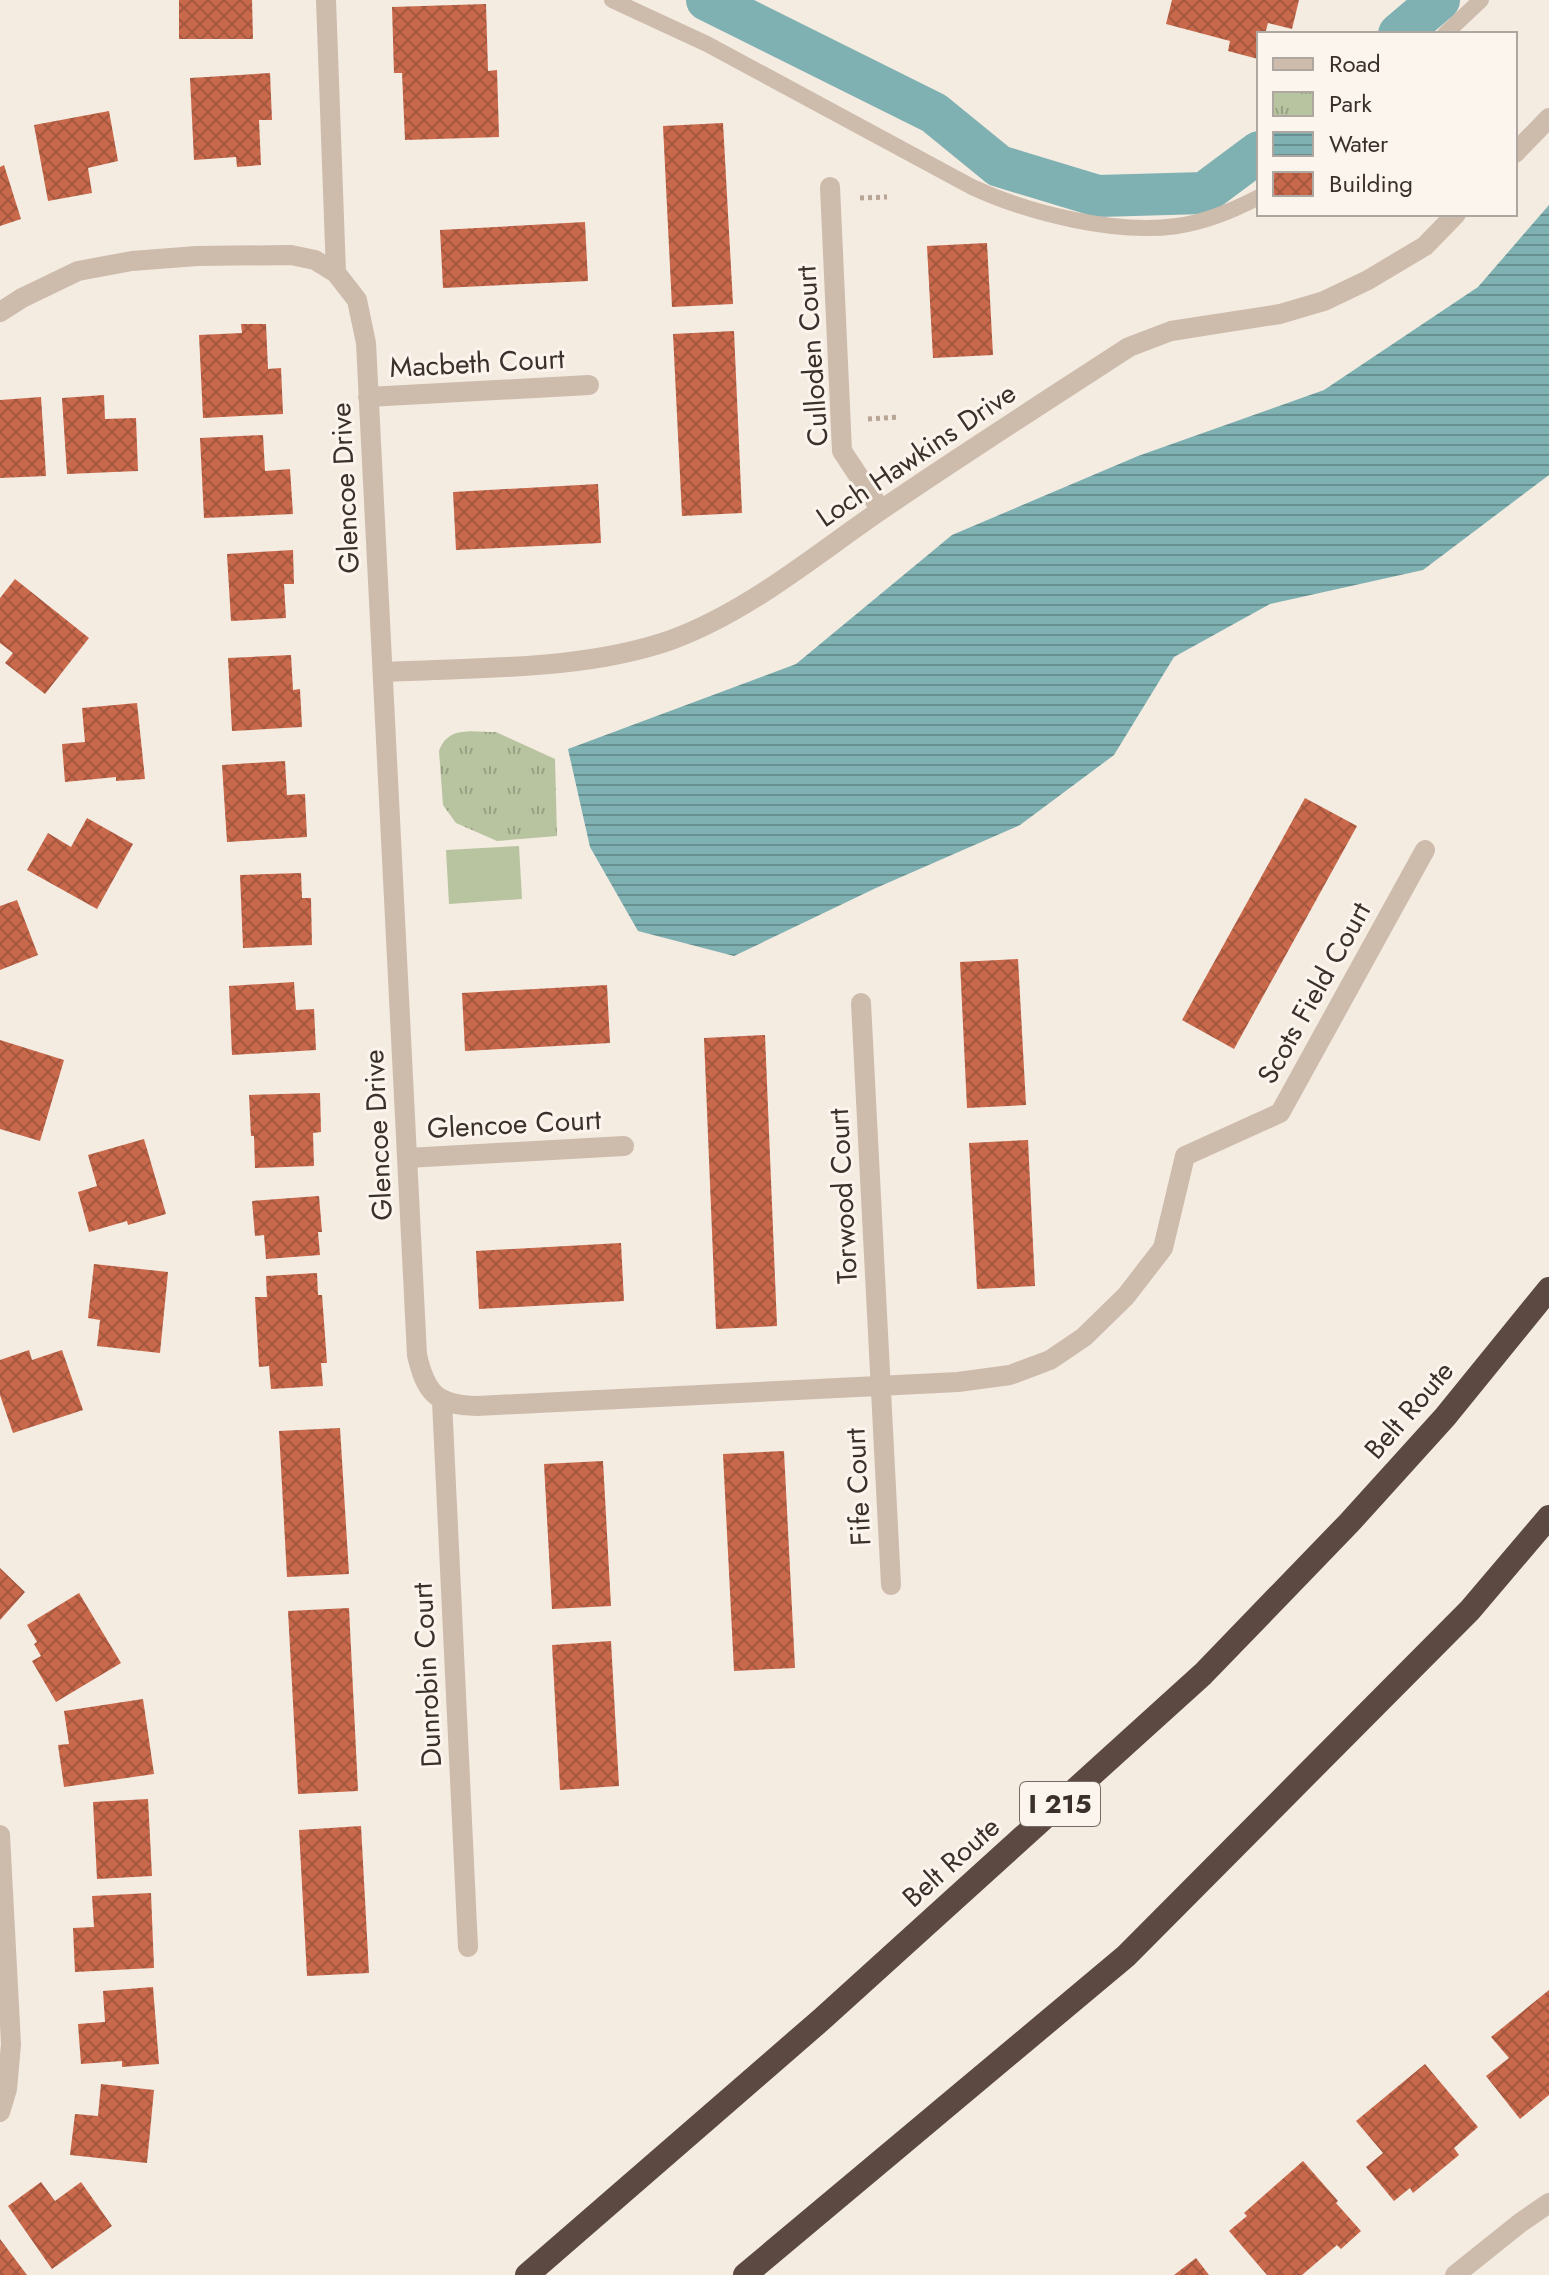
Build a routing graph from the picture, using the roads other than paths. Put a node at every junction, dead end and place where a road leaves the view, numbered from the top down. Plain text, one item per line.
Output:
1 (326, 0) edge
2 (612, 0) edge
3 (1481, 0) edge
4 (1447, 32) edge
5 (1549, 118) edge
6 (1517, 151) edge
7 (830, 187) dead end
8 (1257, 198) edge
9 (1454, 216) edge
10 (336, 273) junction
11 (0, 312) edge
12 (589, 385) dead end
13 (368, 397) junction
14 (881, 510) junction
15 (384, 672) junction
16 (1425, 850) dead end
17 (861, 1003) dead end
18 (624, 1146) dead end
19 (407, 1158) junction
20 (1549, 1289) edge
21 (881, 1385) junction
22 (442, 1401) junction
23 (1549, 1517) edge
24 (891, 1585) dead end
25 (0, 1835) edge
26 (468, 1947) dead end
27 (0, 2112) edge
28 (1549, 2203) edge
29 (527, 2275) edge
30 (745, 2275) edge
31 (1455, 2275) edge

1 - 10 street
2 - 8 lane
3 - 4 lane
5 - 6 street
7 - 14 street, Culloden Court
9 - 14 street, Loch Hawkins Drive
10 - 11 street
10 - 13 street, Glencoe Drive
12 - 13 street, Macbeth Court
13 - 15 street, Glencoe Drive
14 - 15 street, Loch Hawkins Drive
15 - 19 street, Glencoe Drive
16 - 21 street, Scots Field Court
17 - 21 street, Torwood Court
18 - 19 street, Glencoe Court
19 - 22 street, Glencoe Drive
20 - 29 highway, Belt Route / I 215
21 - 22 street
21 - 24 street, Fife Court
22 - 26 street, Dunrobin Court
23 - 30 highway
25 - 27 street
28 - 31 street

